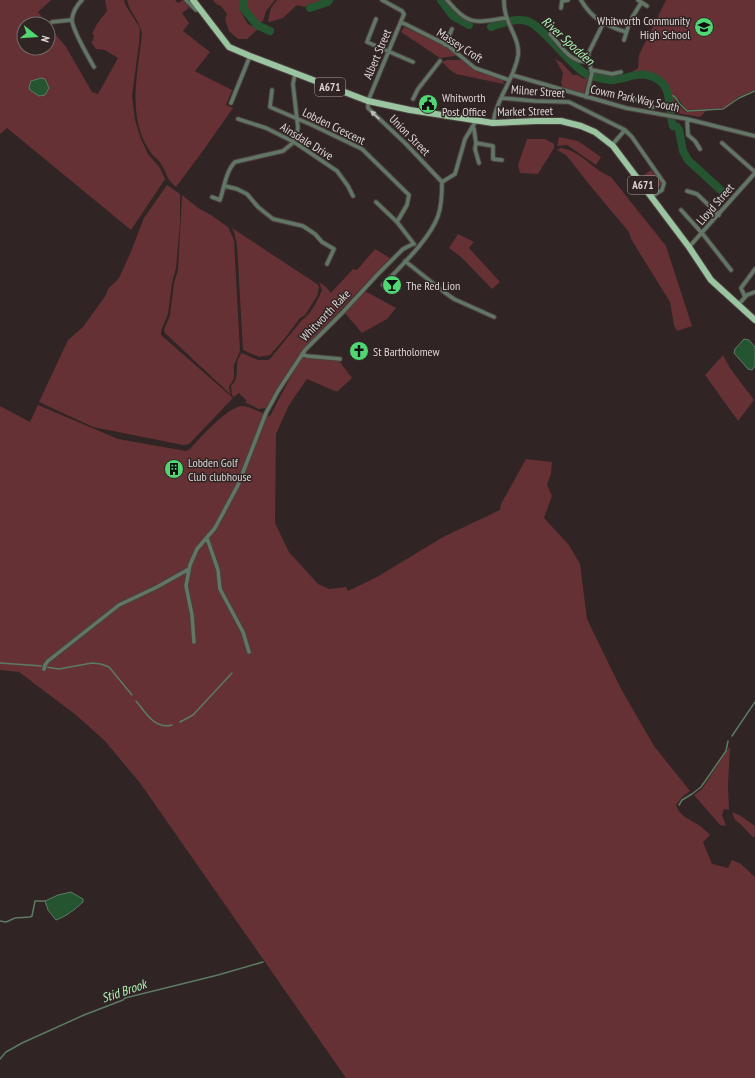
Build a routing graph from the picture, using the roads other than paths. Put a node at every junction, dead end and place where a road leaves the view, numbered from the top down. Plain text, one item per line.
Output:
1 (82, 0) edge
2 (186, 0) edge
3 (193, 0) edge
4 (382, 0) edge
5 (448, 0) edge
6 (504, 0) edge
7 (561, 0) edge
8 (568, 0) edge
9 (581, 0) edge
10 (640, 2) edge
11 (647, 6) dead end
12 (200, 8) junction
13 (561, 8) dead end
14 (507, 18) junction
15 (376, 19) dead end
16 (72, 20) junction
17 (56, 22) edge
18 (401, 22) junction
19 (603, 24) junction
20 (452, 29) dead end
21 (626, 32) junction
22 (550, 34) dead end
23 (624, 40) dead end
24 (445, 45) junction
25 (388, 51) junction
26 (250, 56) junction
27 (440, 61) dead end
28 (413, 62) dead end
29 (589, 62) junction
30 (94, 67) dead end
31 (592, 71) junction
32 (621, 72) dead end
33 (295, 74) junction
34 (512, 76) junction
35 (509, 80) junction
36 (272, 90) dead end
37 (586, 97) junction
38 (501, 98) junction
39 (633, 98) dead end
40 (413, 99) dead end
41 (368, 101) junction
42 (642, 102) junction
43 (231, 103) dead end
44 (653, 107) dead end
45 (639, 111) junction
46 (238, 119) dead end
47 (297, 119) junction
48 (687, 119) junction
49 (476, 121) junction
50 (493, 123) junction
51 (472, 127) junction
52 (625, 130) junction
53 (755, 136) edge
54 (294, 142) junction
55 (476, 143) junction
56 (722, 143) dead end
57 (612, 145) junction
58 (700, 148) dead end
59 (502, 160) dead end
60 (479, 163) dead end
61 (755, 173) edge
62 (442, 182) junction
63 (225, 186) junction
64 (686, 190) dead end
65 (353, 196) dead end
66 (212, 197) dead end
67 (651, 197) junction
68 (376, 202) dead end
69 (681, 210) dead end
70 (718, 215) junction
71 (397, 222) junction
72 (702, 233) junction
73 (413, 244) junction
74 (418, 247) junction
75 (689, 247) junction
76 (405, 261) junction
77 (327, 264) dead end
78 (755, 269) edge
79 (730, 270) dead end
80 (383, 285) dead end
81 (755, 292) edge
82 (745, 297) junction
83 (738, 306) junction
84 (494, 317) dead end
85 (755, 320) edge
86 (302, 354) junction
87 (340, 359) dead end
88 (207, 538) junction
89 (189, 570) junction
90 (194, 642) dead end
91 (249, 652) dead end
92 (44, 669) dead end

1 - 16 street
2 - 12 street
3 - 12 main road, Market Street / A671
4 - 18 street, Albert Street
5 - 14 street
6 - 14 street
7 - 8 street
7 - 13 street
9 - 19 street
10 - 11 street
10 - 21 street
12 - 26 main road, Market Street / A671
14 - 34 street
15 - 25 street
16 - 17 street
16 - 30 street
18 - 24 street, Massey Croft
18 - 25 street, Albert Street
19 - 21 street
19 - 29 street
20 - 24 street
21 - 23 street
22 - 29 street
24 - 35 street, Massey Croft
25 - 28 street
25 - 41 street, Albert Street
26 - 33 main road, Market Street / A671
26 - 43 street
27 - 40 street
29 - 31 street
31 - 32 street
31 - 37 street
33 - 41 main road, Market Street / A671
33 - 47 street
34 - 35 street
34 - 37 street, Cowm Park Way South
35 - 38 street
36 - 47 street, Lobden Crescent
37 - 45 street, Cowm Park Way South
38 - 50 street
38 - 52 street, Milner Street
39 - 42 street
41 - 49 main road, Market Street / A671
62 -> 41 street, Union Street
42 - 44 street
42 - 45 street
45 - 48 street, Cowm Park Way South
46 - 54 street, Ainsdale Drive
47 - 54 street
47 - 71 street, Lobden Crescent
48 - 53 street, Cowm Park Way South
48 - 58 street
49 - 50 main road, Market Street / A671
49 - 51 street
50 - 57 main road, Market Street / A671
51 - 55 street
51 - 62 street
52 - 57 street
52 - 67 street, Milner Street
54 - 63 street
54 - 65 street, Ainsdale Drive
55 - 59 street
55 - 60 street
56 - 61 street
57 - 67 main road, Market Street / A671
61 - 70 street, Lloyd Street
62 - 74 street
63 - 66 street
63 - 77 street
64 - 70 street
67 - 75 main road, Market Street / A671
68 - 71 street
69 - 72 street
70 - 72 street, Lloyd Street
71 - 73 street
72 - 75 street, Lloyd Street
72 - 79 street
73 - 74 street
73 - 86 street, Whitworth Rake
74 - 76 street
75 - 83 main road, Market Street / A671
76 - 80 street
76 - 84 street
78 - 82 street
81 - 82 street
82 - 83 street
83 - 85 main road, Market Street / A671
86 - 87 street
86 - 88 street, Whitworth Rake
88 - 89 street, Whitworth Rake
88 - 91 street
89 - 90 street, Whitworth Rake
89 - 92 street

